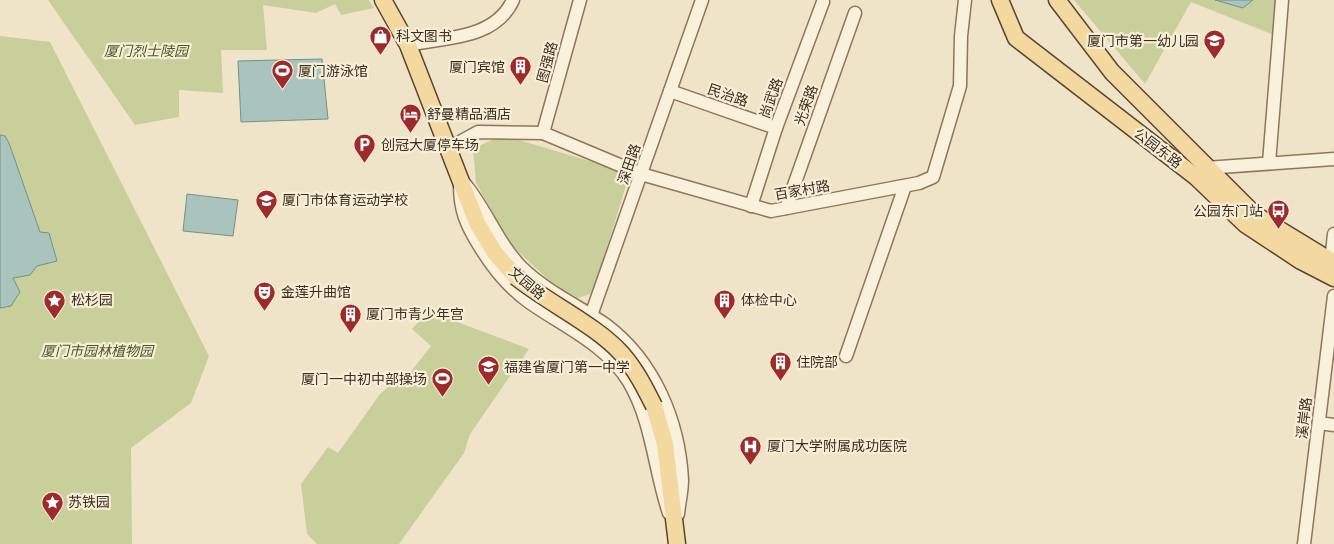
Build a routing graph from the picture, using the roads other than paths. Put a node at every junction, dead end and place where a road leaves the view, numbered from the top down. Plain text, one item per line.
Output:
1 (383, 0) edge
2 (513, 0) edge
3 (580, 0) edge
4 (702, 0) edge
5 (965, 0) edge
6 (1000, 0) edge
7 (1057, 0) edge
8 (1282, 0) edge
9 (824, 2) edge
10 (855, 13) dead end
11 (408, 45) junction
12 (670, 91) junction
13 (776, 128) junction
14 (544, 133) junction
15 (449, 148) junction
16 (1334, 159) edge
17 (1269, 163) junction
18 (1206, 168) junction
19 (641, 174) junction
20 (459, 176) junction
21 (905, 186) junction
22 (751, 206) junction
23 (786, 208) junction
24 (1334, 234) edge
25 (1333, 262) edge
26 (1334, 278) edge
27 (1334, 296) edge
28 (591, 316) junction
29 (583, 338) junction
30 (846, 356) dead end
31 (1319, 423) junction
32 (1334, 425) edge
33 (676, 539) edge
34 (1304, 544) edge

1 - 11 main road, 文园路
2 - 11 street
3 - 14 street, 图强路
4 - 12 street, 深田路
5 - 21 street, 百家村路
6 - 26 main road, 公园东路
7 - 18 main road, 公园东路
8 - 17 street
9 - 13 street, 尚武路
10 - 23 street, 光荣路
11 - 15 main road, 文园路
12 - 13 street, 民治路
12 - 19 street, 深田路
13 - 22 street, 尚武路
14 - 15 street, 百家村路
14 - 19 street, 百家村路
15 - 20 main road, 文园路
16 - 17 street
17 - 18 street
18 - 25 main road, 公园东路
19 - 22 street, 百家村路
19 - 28 street, 深田路
20 - 28 street
20 - 29 street
20 - 33 main road, 文园路, bridge
21 - 23 street, 百家村路
21 - 30 street
22 - 23 street, 百家村路
24 - 25 street
27 - 31 street, 溪岸路
28 - 29 street, 深田路
28 - 33 street
29 - 33 street
31 - 32 street
31 - 34 street, 溪岸路

